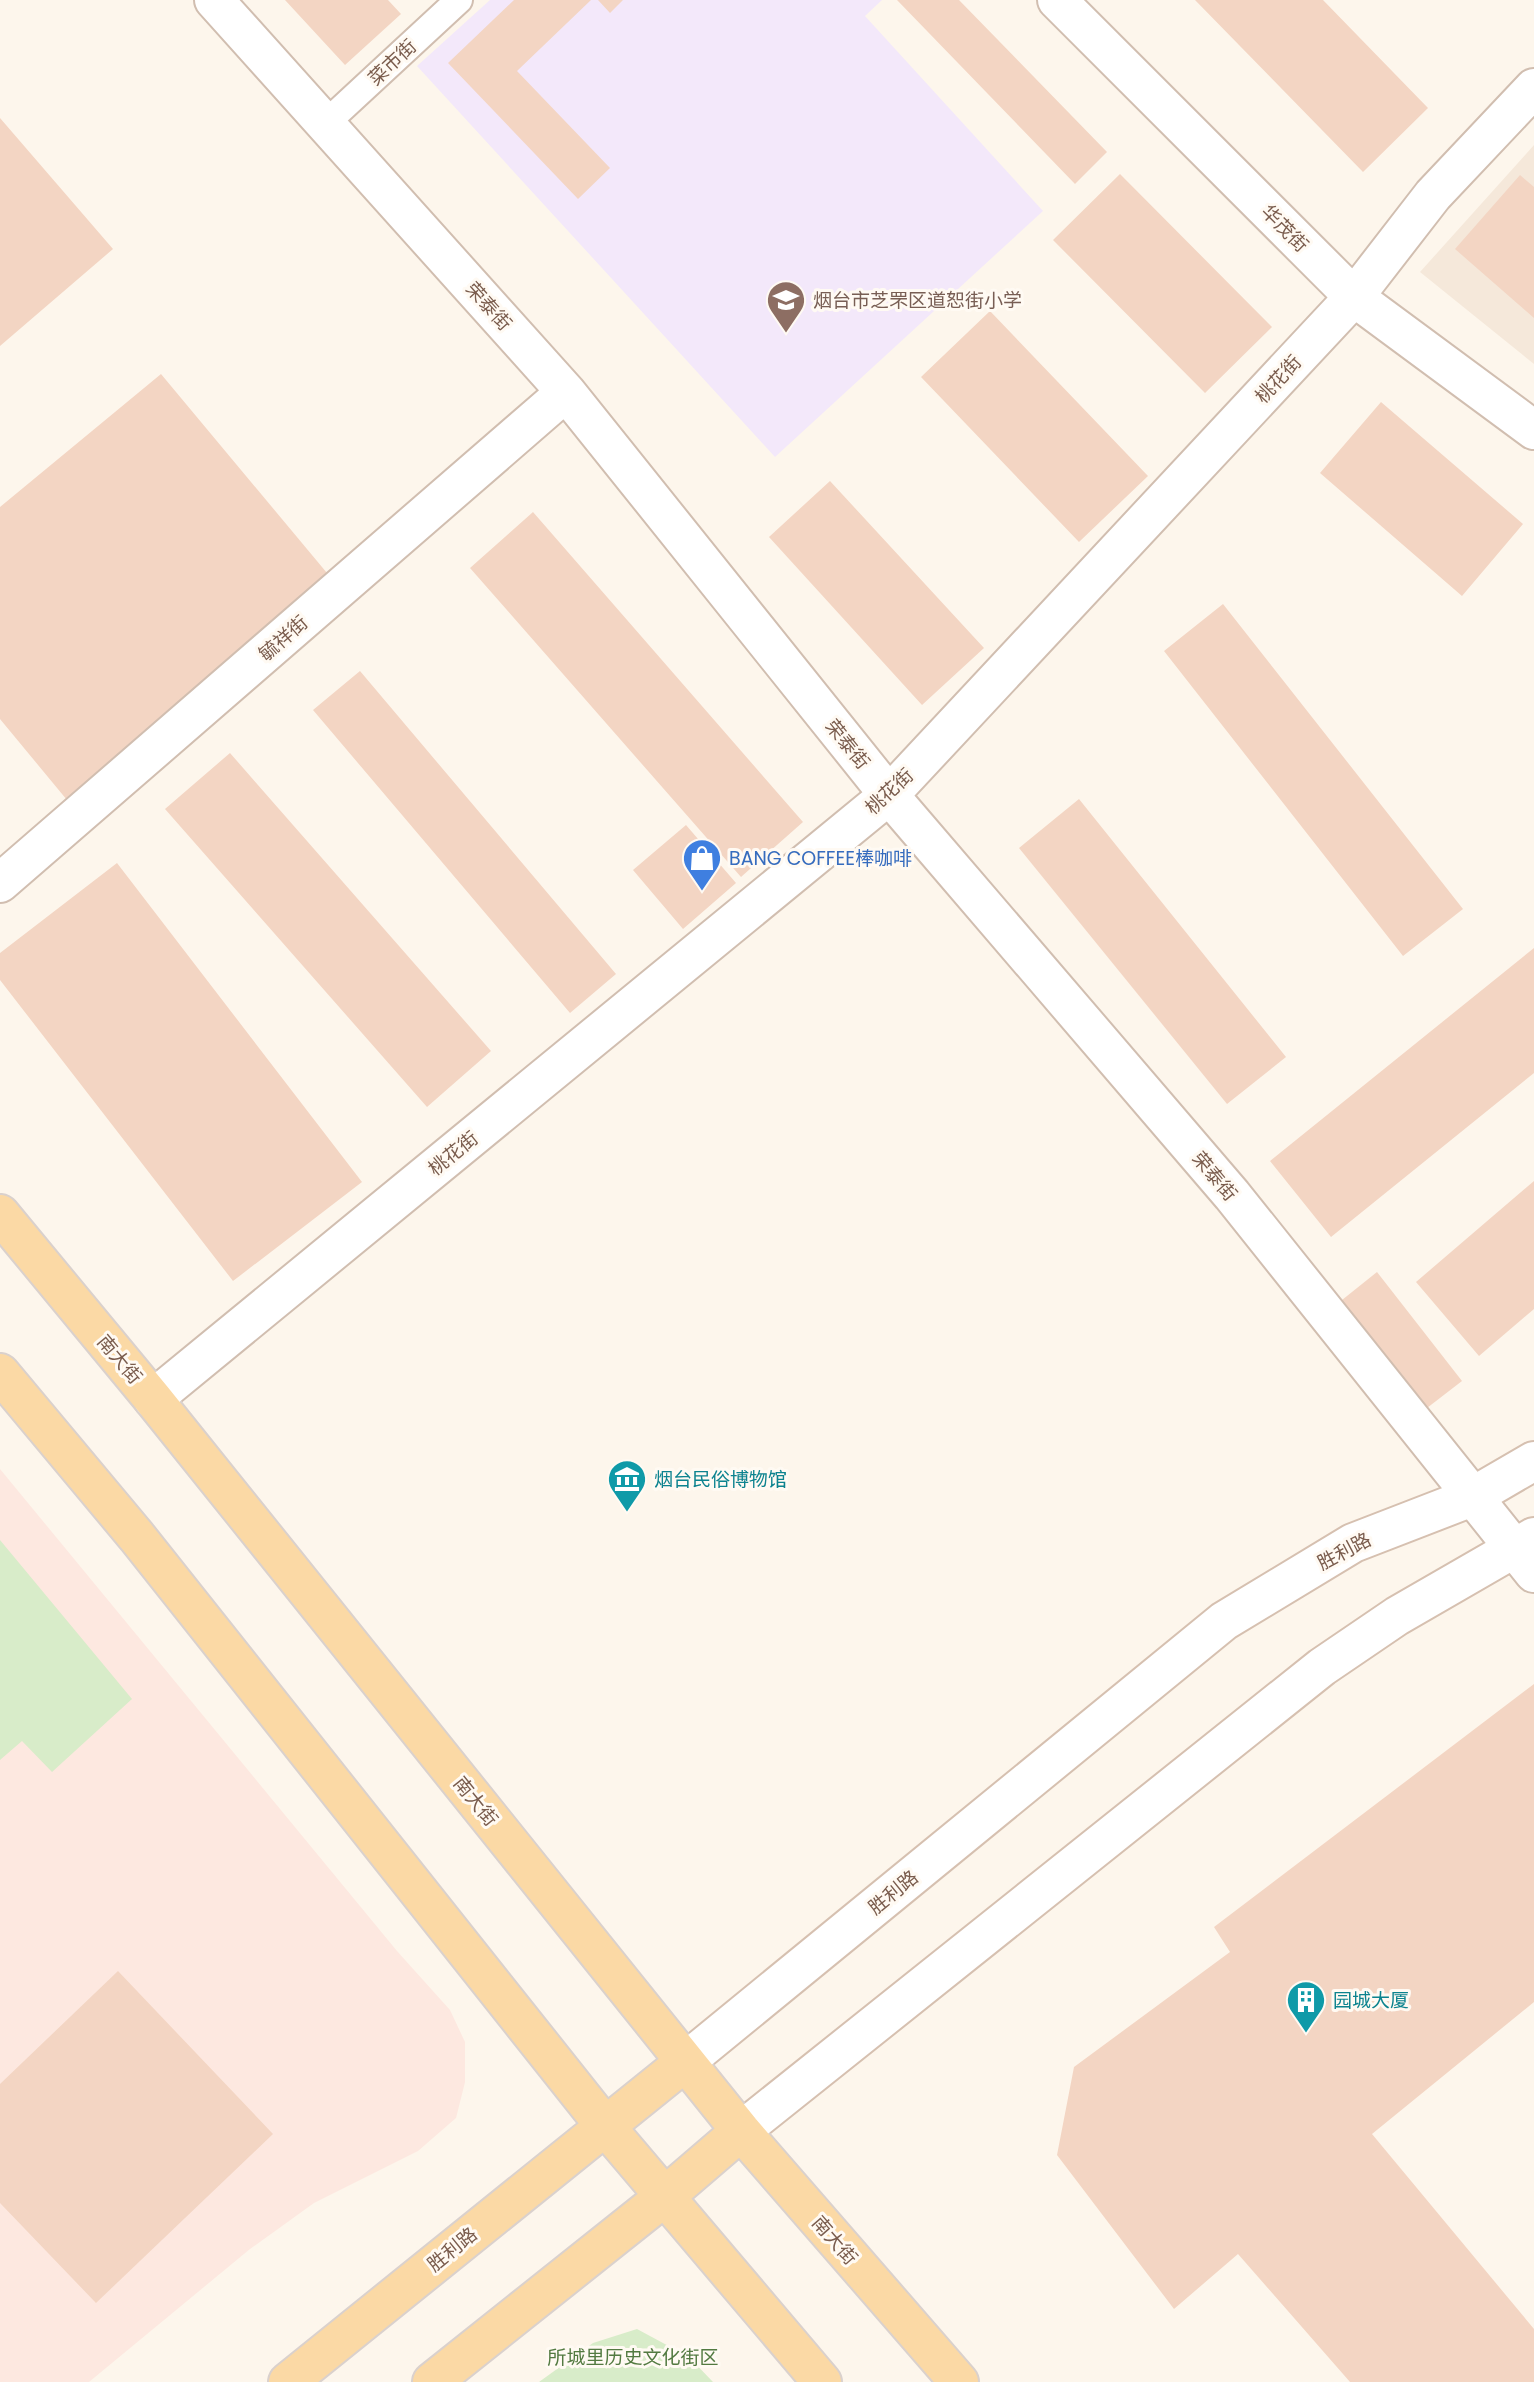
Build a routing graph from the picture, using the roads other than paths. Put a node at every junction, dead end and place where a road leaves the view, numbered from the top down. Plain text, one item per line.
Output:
1 (214, 0) edge
2 (458, 0) edge
3 (1057, 0) edge
4 (1534, 88) edge
5 (325, 124) junction
6 (1354, 297) junction
7 (566, 392) junction
8 (1534, 430) edge
9 (889, 795) junction
10 (0, 883) edge
11 (0, 1214) edge
12 (0, 1373) edge
13 (153, 1399) junction
14 (1534, 1461) edge
15 (1472, 1497) junction
16 (1527, 1553) edge
17 (685, 2062) junction
18 (605, 2126) junction
19 (741, 2131) junction
20 (663, 2198) junction
21 (288, 2382) edge
22 (432, 2382) edge
23 (822, 2382) edge
24 (959, 2382) edge

1 - 5 street, 荣泰街
2 - 5 lane, 菜市街
3 - 6 street, 华茂街
4 - 6 street, 桃花街
5 - 7 street, 荣泰街
6 - 8 street, 华茂街
6 - 9 street, 桃花街
7 - 9 street, 荣泰街
7 - 10 street, 毓祥街
9 - 13 street, 桃花街
9 - 15 street, 荣泰街
11 - 13 main road, 南大街
12 - 18 main road
13 - 17 main road, 南大街
14 - 15 street, 胜利路
15 - 16 street, 荣泰街
15 - 17 street, 胜利路
16 - 19 street
17 - 18 main road, 胜利路
17 - 19 main road, 南大街
18 - 20 main road
18 - 21 main road, 胜利路
19 - 20 main road
19 - 24 main road, 南大街
20 - 22 main road
20 - 23 main road

